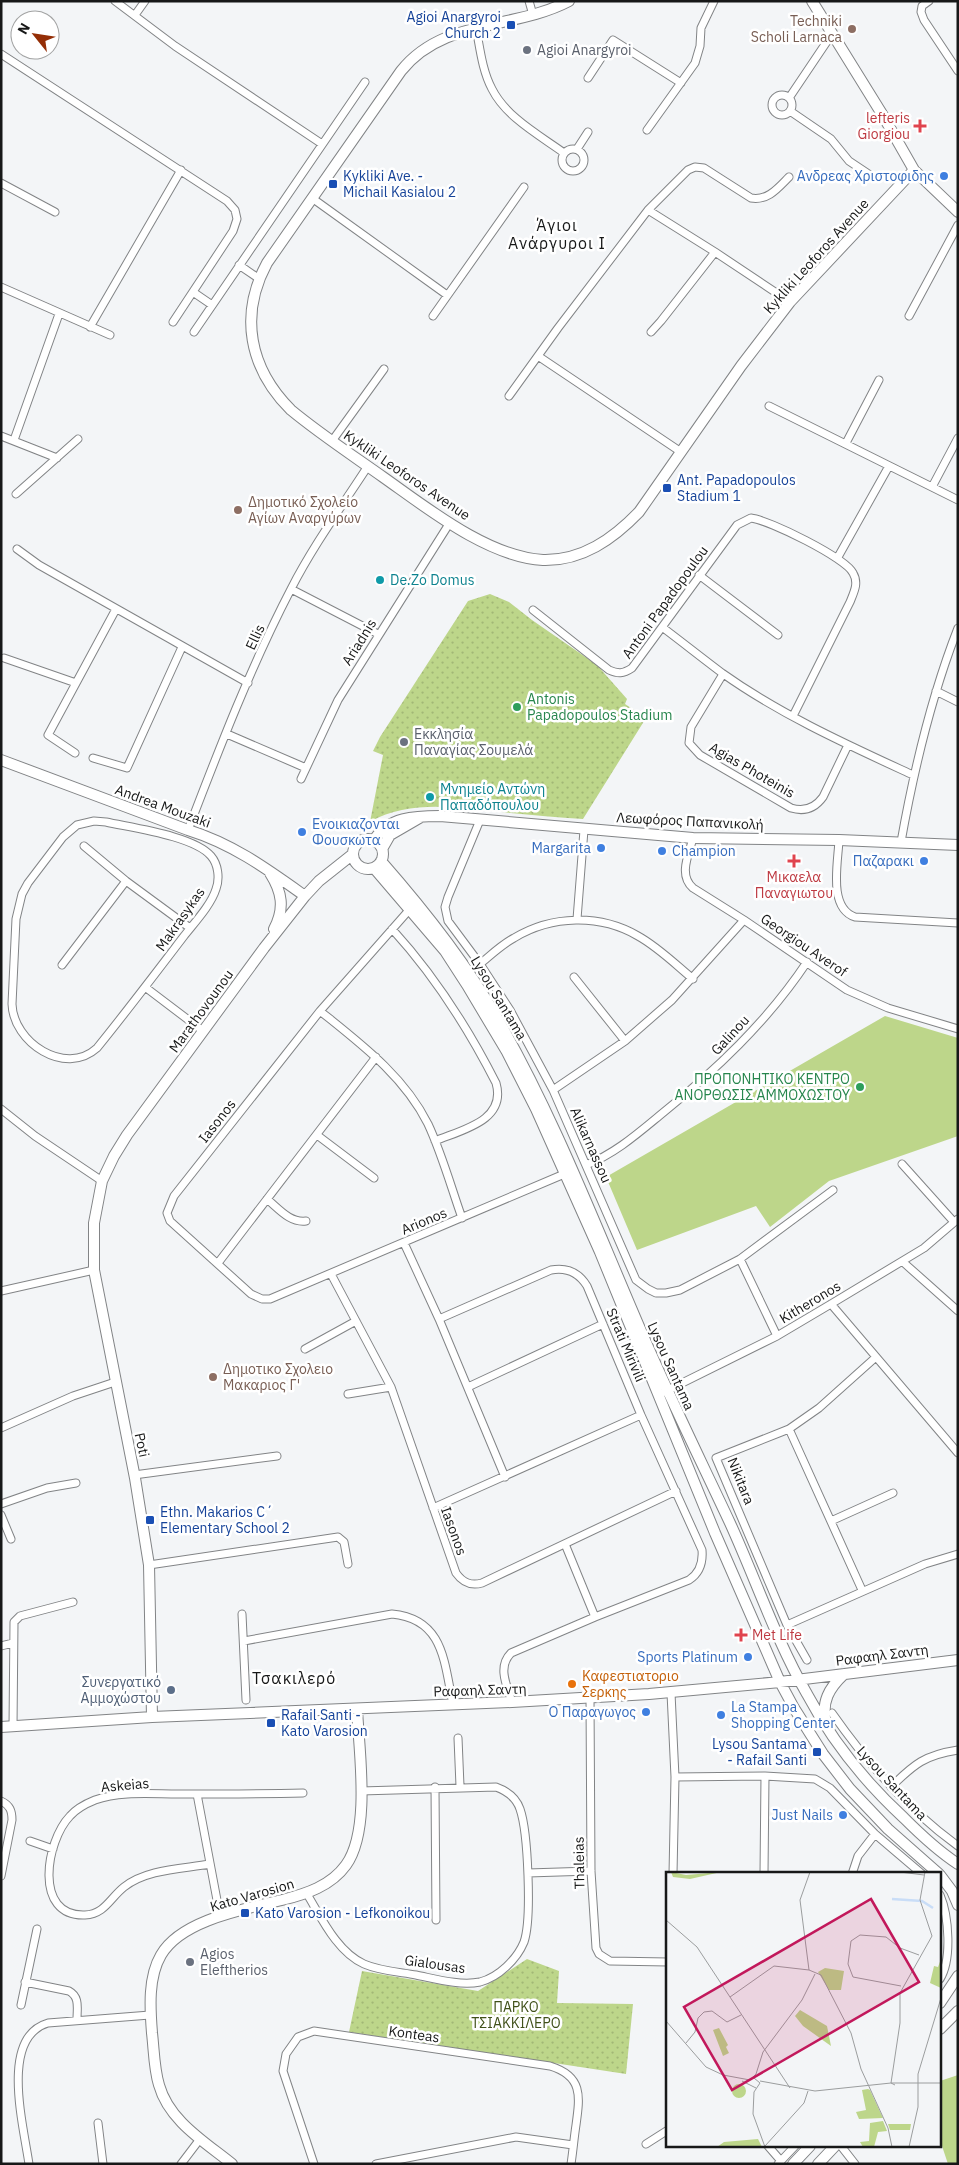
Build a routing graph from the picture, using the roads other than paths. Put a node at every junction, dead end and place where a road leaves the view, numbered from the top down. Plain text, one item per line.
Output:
1 (116, 1) edge
2 (145, 1) edge
3 (528, 1) edge
4 (569, 1) edge
5 (714, 1) edge
6 (812, 1) edge
7 (925, 4) edge
8 (135, 15) junction
9 (533, 15) junction
10 (476, 28) junction
11 (832, 34) junction
12 (1, 54) edge
13 (958, 71) edge
14 (588, 78) dead end
15 (365, 82) dead end
16 (681, 83) junction
17 (788, 98) junction
18 (790, 111) junction
19 (647, 130) dead end
20 (588, 132) dead end
21 (322, 144) junction
22 (577, 149) junction
23 (564, 153) junction
24 (182, 170) junction
25 (914, 170) junction
26 (870, 175) dead end
27 (789, 177) dead end
28 (1, 182) edge
29 (524, 187) dead end
30 (312, 198) junction
31 (648, 210) junction
32 (55, 212) dead end
33 (958, 212) edge
34 (958, 225) edge
35 (715, 252) junction
36 (239, 265) junction
37 (258, 278) junction
38 (1, 287) edge
39 (194, 292) junction
40 (447, 295) junction
41 (790, 302) junction
42 (212, 305) junction
43 (59, 314) junction
44 (433, 316) dead end
45 (909, 316) dead end
46 (173, 322) dead end
47 (90, 327) junction
48 (194, 332) dead end
49 (651, 332) dead end
50 (110, 336) dead end
51 (538, 356) junction
52 (384, 369) dead end
53 (879, 380) dead end
54 (508, 396) dead end
55 (769, 406) dead end
56 (1, 436) edge
57 (958, 438) edge
58 (78, 439) dead end
59 (14, 440) junction
60 (332, 441) junction
61 (846, 443) junction
62 (681, 452) junction
63 (57, 458) junction
64 (368, 466) junction
65 (889, 466) junction
66 (932, 487) junction
67 (16, 494) dead end
68 (958, 500) edge
69 (450, 524) junction
70 (17, 549) dead end
71 (838, 557) junction
72 (699, 576) junction
73 (291, 589) junction
74 (116, 609) junction
75 (533, 610) dead end
76 (662, 627) junction
77 (958, 628) edge
78 (378, 634) junction
79 (778, 635) dead end
80 (182, 647) junction
81 (4, 658) dead end
82 (723, 674) junction
83 (76, 683) junction
84 (248, 683) junction
85 (936, 692) junction
86 (958, 702) edge
87 (793, 716) junction
88 (227, 734) junction
89 (848, 745) junction
90 (75, 754) dead end
91 (93, 758) dead end
92 (1, 760) edge
93 (306, 768) junction
94 (913, 775) junction
95 (301, 779) dead end
96 (421, 818) junction
97 (480, 820) junction
98 (188, 830) junction
99 (584, 830) junction
100 (693, 838) junction
101 (374, 840) junction
102 (839, 840) junction
103 (901, 842) junction
104 (958, 845) edge
105 (84, 846) dead end
106 (382, 849) junction
107 (353, 854) junction
108 (378, 864) junction
109 (360, 866) junction
110 (335, 868) junction
111 (268, 870) junction
112 (126, 881) junction
113 (305, 896) junction
114 (410, 909) junction
115 (577, 919) junction
116 (744, 920) junction
117 (958, 923) edge
118 (190, 928) junction
119 (392, 929) junction
120 (264, 948) junction
121 (807, 962) junction
122 (480, 964) junction
123 (62, 965) dead end
124 (574, 977) dead end
125 (693, 979) junction
126 (145, 988) junction
127 (320, 1011) junction
128 (957, 1027) edge
129 (203, 1031) junction
130 (625, 1041) junction
131 (376, 1057) junction
132 (553, 1090) junction
133 (1, 1109) edge
134 (317, 1135) junction
135 (435, 1141) junction
136 (902, 1164) dead end
137 (586, 1165) junction
138 (568, 1173) junction
139 (374, 1178) dead end
140 (102, 1181) junction
141 (833, 1190) dead end
142 (267, 1199) junction
143 (462, 1218) junction
144 (956, 1220) edge
145 (306, 1221) dead end
146 (404, 1243) junction
147 (740, 1259) junction
148 (903, 1262) junction
149 (218, 1263) junction
150 (94, 1270) junction
151 (331, 1274) junction
152 (1, 1291) edge
153 (286, 1293) joint
154 (831, 1304) junction
155 (958, 1311) edge
156 (439, 1319) junction
157 (356, 1321) junction
158 (603, 1324) junction
159 (777, 1336) junction
160 (305, 1349) dead end
161 (876, 1356) junction
162 (115, 1382) junction
163 (391, 1387) junction
164 (468, 1388) junction
165 (662, 1393) junction
166 (348, 1394) dead end
167 (641, 1415) junction
168 (1, 1428) edge
169 (789, 1429) junction
170 (958, 1453) edge
171 (276, 1456) dead end
172 (134, 1475) junction
173 (505, 1477) junction
174 (76, 1483) dead end
175 (676, 1491) junction
176 (893, 1493) dead end
177 (1, 1504) edge
178 (433, 1508) junction
179 (1, 1515) edge
180 (831, 1521) junction
181 (11, 1539) dead end
182 (565, 1544) junction
183 (958, 1554) edge
184 (348, 1564) dead end
185 (149, 1566) junction
186 (862, 1590) junction
187 (73, 1602) dead end
188 (242, 1614) dead end
189 (595, 1617) junction
190 (787, 1624) junction
191 (244, 1641) junction
192 (13, 1643) junction
193 (1, 1646) edge
194 (807, 1660) dead end
195 (958, 1660) edge
196 (844, 1674) junction
197 (798, 1678) junction
198 (780, 1682) junction
199 (671, 1693) junction
200 (590, 1698) junction
201 (246, 1700) dead end
202 (512, 1702) junction
203 (452, 1704) junction
204 (357, 1709) junction
205 (832, 1713) dead end
206 (152, 1717) junction
207 (1, 1727) edge
208 (14, 1727) junction
209 (827, 1728) junction
210 (458, 1738) dead end
211 (958, 1750) edge
212 (765, 1776) junction
213 (675, 1777) junction
214 (460, 1786) junction
215 (891, 1787) junction
216 (435, 1788) junction
217 (361, 1791) junction
218 (303, 1793) dead end
219 (197, 1794) junction
220 (1, 1801) edge
221 (875, 1834) junction
222 (30, 1841) dead end
223 (958, 1846) edge
224 (53, 1849) junction
225 (210, 1864) junction
226 (958, 1864) edge
227 (591, 1871) junction
228 (673, 1872) edge
229 (764, 1872) edge
230 (853, 1872) edge
231 (920, 1872) edge
232 (938, 1872) edge
233 (528, 1873) junction
234 (1, 1876) edge
235 (942, 1877) edge
236 (307, 1894) junction
237 (942, 1900) edge
238 (958, 1905) edge
239 (220, 1916) junction
240 (436, 1920) dead end
241 (37, 1929) dead end
242 (666, 1962) edge
243 (942, 1975) edge
244 (958, 1976) edge
245 (26, 1982) junction
246 (942, 2000) edge
247 (20, 2005) dead end
248 (958, 2011) edge
249 (150, 2014) junction
250 (77, 2019) junction
251 (942, 2027) edge
252 (98, 2122) dead end
253 (666, 2131) edge
254 (200, 2139) junction
255 (574, 2144) junction
256 (646, 2144) dead end
257 (769, 2148) edge
258 (793, 2148) edge
259 (808, 2148) edge
260 (833, 2148) edge
261 (843, 2148) edge
262 (779, 2162) edge
263 (29, 2164) edge
264 (103, 2164) edge
265 (181, 2164) edge
266 (232, 2164) edge
267 (314, 2164) edge
268 (376, 2164) edge
269 (571, 2164) edge
270 (793, 2164) edge
271 (818, 2164) edge
272 (855, 2164) edge

1 - 8 street
2 - 8 street
3 - 9 street
4 - 9 street, Kykliki Leoforos Avenue
5 - 16 street
6 - 11 street
7 - 13 street
8 - 21 street
9 - 10 street, Kykliki Leoforos Avenue
10 - 23 street
10 - 30 street, Kykliki Leoforos Avenue
11 - 17 street
11 - 25 street
12 - 24 street
14 - 16 street
15 - 21 street
16 - 19 street
17 - 18 street
17 - 18 street
18 - 26 street
20 - 22 street
21 - 36 street
22 - 23 street
22 - 23 street
24 - 39 street
24 - 47 street
25 - 33 street
25 - 41 street, Kykliki Leoforos Avenue
27 - 31 street
28 - 32 street
29 - 40 street
30 - 37 street, Kykliki Leoforos Avenue
30 - 40 street
31 - 35 street
31 - 51 street
34 - 45 street
35 - 41 street
35 - 49 street
36 - 37 street
36 - 42 street
37 - 60 street, Kykliki Leoforos Avenue
38 - 43 street
39 - 42 street
39 - 46 street
40 - 44 street
41 - 62 street, Kykliki Leoforos Avenue
42 - 48 street
43 - 47 street
43 - 59 street
47 - 50 street
51 - 54 street
51 - 62 street
52 - 60 street
53 - 61 street
55 - 61 street
56 - 59 street
57 - 66 street
58 - 63 street
59 - 63 street
60 - 64 street, Kykliki Leoforos Avenue
61 - 65 street
62 - 69 street, Kykliki Leoforos Avenue
63 - 67 street
64 - 69 street, Kykliki Leoforos Avenue
64 - 73 street, Ellis
65 - 66 street
65 - 71 street
66 - 68 street
69 - 78 street, Ariadnis
70 - 74 street
71 - 72 street, Antoni Papadopoulou
71 - 87 street
72 - 76 street, Antoni Papadopoulou
72 - 79 street
73 - 78 street
73 - 84 street, Ellis
74 - 80 street
74 - 83 street
75 - 76 street, Antoni Papadopoulou
76 - 82 street
77 - 85 street
78 - 93 street, Ariadnis
80 - 84 street
80 - 91 street
81 - 83 street
82 - 87 street
82 - 89 street, Agias Photeinis
83 - 90 street
84 - 88 street, Ellis
85 - 86 street
85 - 94 street
87 - 89 street
88 - 93 street
88 - 98 street, Ellis
89 - 94 street
92 - 98 street, Andrea Mouzaki
93 - 95 street, Ariadnis
94 - 103 street
96 - 97 street, Λεωφόρος Παπανικολή
96 - 101 street, Λεωφόρος Παπανικολή
96 - 106 street, Λεωφόρος Παπανικολή
97 - 99 street, Λεωφόρος Παπανικολή
97 - 122 street, Alikarnassou
98 - 111 street, Andrea Mouzaki
99 - 100 street, Λεωφόρος Παπανικολή
99 - 115 street
100 - 102 street, Λεωφόρος Παπανικολή
100 - 116 street, Georgiou Averof
101 - 106 street
101 - 107 street
102 - 103 street, Λεωφόρος Παπανικολή
102 - 117 street
103 - 104 street, Λεωφόρος Παπανικολή
105 - 112 street
106 - 108 street
107 - 109 street
107 - 110 street, Marathovounou
108 - 109 street
108 - 114 street, Lysou Santama
108 - 138 street, Lysou Santama
109 - 110 street
110 - 113 street, Marathovounou
111 - 113 street, Andrea Mouzaki
111 - 120 street
112 - 118 street
112 - 123 street
113 - 120 street, Marathovounou
114 - 119 street, Iasonos
114 - 138 street, Lysou Santama
115 - 122 street
115 - 125 street
116 - 121 street, Georgiou Averof
116 - 125 street
118 - 126 street, Makrasykas
118 - 126 street, Makrasykas
119 - 127 street, Iasonos
119 - 135 street
120 - 129 street, Marathovounou
121 - 128 street, Georgiou Averof
121 - 137 street, Galinou
122 - 132 street, Alikarnassou
124 - 130 street
125 - 130 street
126 - 129 street
127 - 131 street
127 - 149 street, Iasonos
129 - 140 street, Marathovounou
130 - 132 street
131 - 134 street
131 - 135 street
132 - 137 street, Alikarnassou
133 - 140 street
134 - 139 street
134 - 142 street
135 - 143 street
136 - 144 street
137 - 147 street, Alikarnassou
138 - 143 street, Arionos
138 - 165 street, Lysou Santama
140 - 150 street, Poti
141 - 147 street, Alikarnassou
142 - 145 street
142 - 149 street
143 - 146 street, Arionos
144 - 148 street, Kitheronos
146 - 151 street, Arionos
146 - 156 street
147 - 159 street
148 - 154 street, Kitheronos
148 - 155 street
149 - 153 street, Iasonos
150 - 152 street
150 - 162 street, Poti
151 - 153 street, Arionos
151 - 157 street, Iasonos
154 - 159 street, Kitheronos
154 - 161 street
156 - 158 street, Strati Mirivili
156 - 164 street
157 - 160 street
157 - 163 street, Iasonos
158 - 164 street
158 - 167 street, Strati Mirivili
159 - 165 street, Kitheronos
161 - 169 street, Nikitara
161 - 170 street
162 - 168 street
162 - 172 street, Poti
163 - 166 street
163 - 178 street, Iasonos
164 - 173 street
165 - 197 street, Lysou Santama
165 - 198 street, Lysou Santama
167 - 173 street
167 - 175 street, Strati Mirivili
169 - 180 street
169 - 190 street, Nikitara
171 - 172 street
172 - 185 street, Poti
173 - 178 street
174 - 177 street
175 - 182 street, Iasonos
175 - 189 street, Strati Mirivili
176 - 180 street
178 - 182 street, Iasonos
179 - 181 street
180 - 186 street
182 - 189 street
183 - 186 street
184 - 185 street
185 - 206 street, Poti
186 - 190 street
187 - 192 street
188 - 191 street
189 - 202 street
190 - 194 street, Nikitara
191 - 201 street
191 - 203 street
192 - 193 street
192 - 208 street
195 - 196 street, Ραφαηλ Σαντη
196 - 197 street, Ραφαηλ Σαντη
196 - 209 street
197 - 198 street, Ραφαηλ Σαντη
197 - 209 street, Lysou Santama
198 - 199 street, Ραφαηλ Σαντη
198 - 232 street, Lysou Santama
199 - 200 street, Ραφαηλ Σαντη
199 - 213 street
200 - 202 street, Ραφαηλ Σαντη
200 - 227 street, Thaleias
202 - 203 street, Ραφαηλ Σαντη
203 - 204 street, Ραφαηλ Σαντη
204 - 206 street, Ραφαηλ Σαντη
204 - 217 street, Kato Varosion
205 - 215 street
206 - 208 street, Ραφαηλ Σαντη
207 - 208 street, Ραφαηλ Σαντη
209 - 226 street, Lysou Santama
210 - 214 street
211 - 215 street
212 - 213 street
212 - 221 street
212 - 229 street
213 - 228 street
214 - 216 street, Gialousas
214 - 233 street, Gialousas
215 - 223 street
216 - 217 street, Gialousas
216 - 240 street
217 - 236 street, Kato Varosion
218 - 219 street, Askeias
219 - 224 street, Askeias
219 - 225 street
220 - 234 street
221 - 230 street
221 - 231 street
222 - 224 street
224 - 225 street, Askeias
225 - 239 street
227 - 233 street
227 - 242 street, Thaleias
233 - 236 street, Gialousas
235 - 238 street, Lysou Santama
236 - 239 street, Kato Varosion
237 - 243 street
239 - 249 street, Kato Varosion
241 - 245 street
244 - 246 street
245 - 247 street
245 - 250 street
248 - 251 street
249 - 250 street
249 - 254 street, Kato Varosion
250 - 263 street
252 - 264 street
253 - 256 street
254 - 265 street
254 - 266 street, Kato Varosion
255 - 267 street, Konteas
255 - 268 street
255 - 269 street, Konteas
257 - 262 street
258 - 262 street
259 - 270 street
260 - 271 street
261 - 272 street

